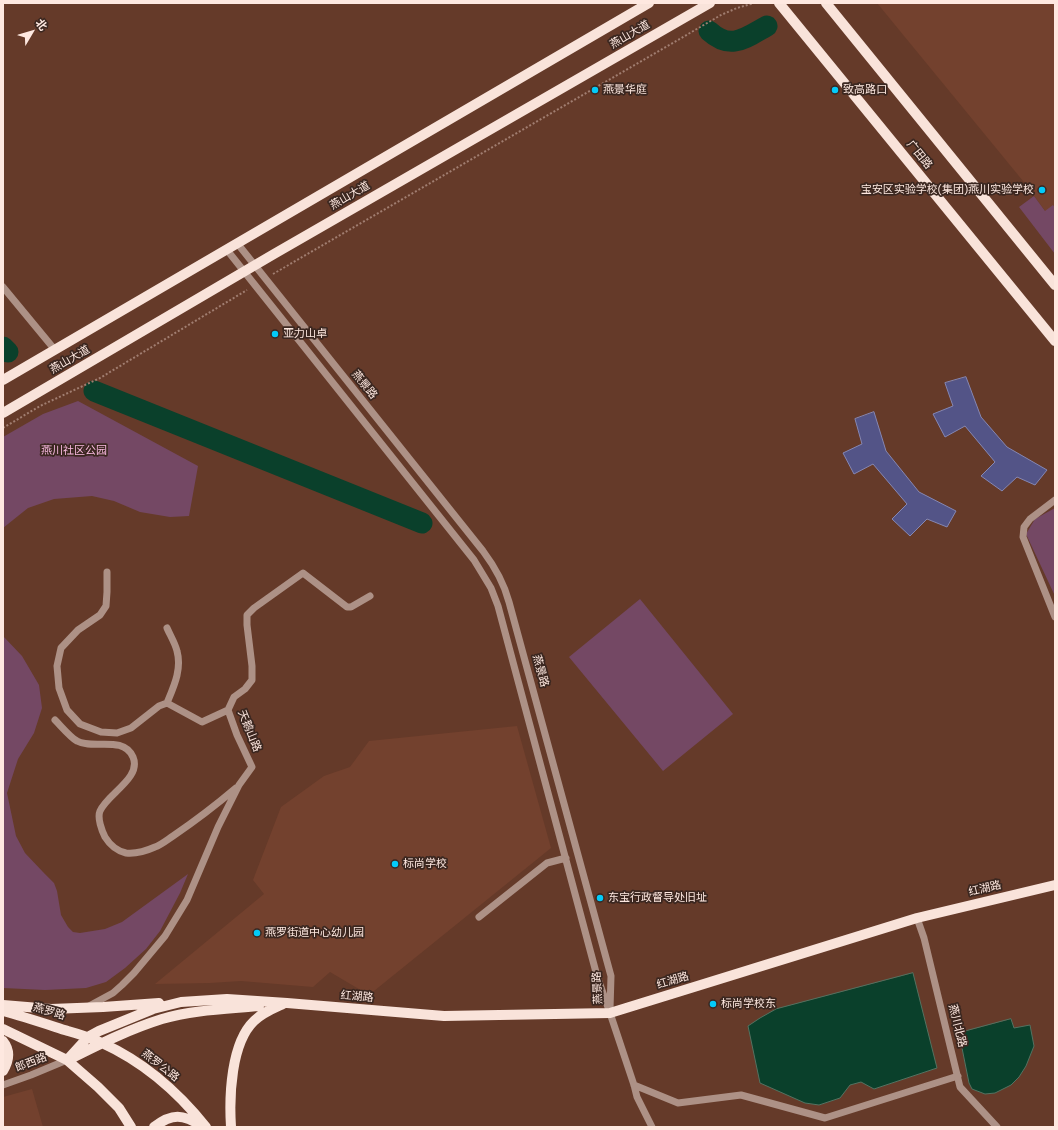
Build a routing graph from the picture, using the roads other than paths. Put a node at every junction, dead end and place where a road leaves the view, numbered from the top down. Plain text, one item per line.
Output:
1 (649, 3) edge
2 (774, 3) edge
3 (779, 3) edge
4 (709, 4) edge
5 (828, 4) edge
6 (788, 14) junction
7 (238, 243) junction
8 (227, 250) junction
9 (254, 265) junction
10 (244, 272) junction
11 (1055, 285) edge
12 (3, 287) edge
13 (1055, 341) edge
14 (55, 350) junction
15 (3, 380) edge
16 (3, 413) edge
17 (1055, 500) edge
18 (107, 572) dead end
19 (370, 596) dead end
20 (1055, 617) edge
21 (167, 628) dead end
22 (167, 703) junction
23 (228, 710) junction
24 (55, 720) dead end
25 (239, 785) junction
26 (566, 858) junction
27 (1055, 885) edge
28 (479, 917) dead end
29 (917, 918) junction
30 (181, 1002) junction
31 (287, 1003) junction
32 (3, 1005) edge
33 (88, 1008) junction
34 (3, 1011) edge
35 (610, 1013) junction
36 (3, 1029) edge
37 (88, 1037) junction
38 (3, 1041) edge
39 (102, 1043) junction
40 (66, 1060) junction
41 (3, 1071) edge
42 (958, 1076) junction
43 (3, 1085) edge
44 (634, 1085) junction
45 (131, 1127) edge
46 (154, 1127) edge
47 (205, 1127) edge
48 (231, 1127) edge
49 (652, 1127) edge
50 (997, 1127) edge

1 - 7 main road, 燕山大道
2 - 6 main road
3 - 6 main road, 广田路
4 - 9 main road, 燕山大道
5 - 11 main road
6 - 13 main road, 广田路
7 - 8 main road, 燕山大道
7 - 9 street, 燕景路
8 - 10 street, 燕景路
8 - 14 main road, 燕山大道
9 - 10 main road, 燕山大道
9 - 35 street, 燕景路
10 - 16 main road, 燕山大道
10 - 26 street, 燕景路
12 - 14 street
14 - 15 main road, 燕山大道
17 - 20 street
18 - 22 street
19 - 23 street, 天鹅山路
21 - 22 street
22 - 23 street
23 - 25 street, 天鹅山路
24 - 25 street
25 - 33 street, 天鹅山路
26 - 28 street
26 - 35 street, 燕景路
27 - 29 main road, 红湖路
29 - 35 main road, 红湖路
29 - 42 street, 燕川北路
30 - 31 main road, 红湖路
30 - 33 main road
30 - 37 main road, 红湖路
31 - 35 main road, 红湖路
31 - 39 main road, 红湖路
31 - 48 main road
32 - 33 main road
34 - 37 main road, 燕罗路
35 - 44 street
36 - 40 main road
37 - 39 main road, 燕罗公路
37 - 40 main road, 红湖路
38 - 41 main road
39 - 40 main road, 红湖路
39 - 47 main road, 燕罗公路
40 - 43 street, 郎西路
40 - 45 main road
42 - 44 street
42 - 50 street, 燕川北路
44 - 49 street
46 - 47 main road

